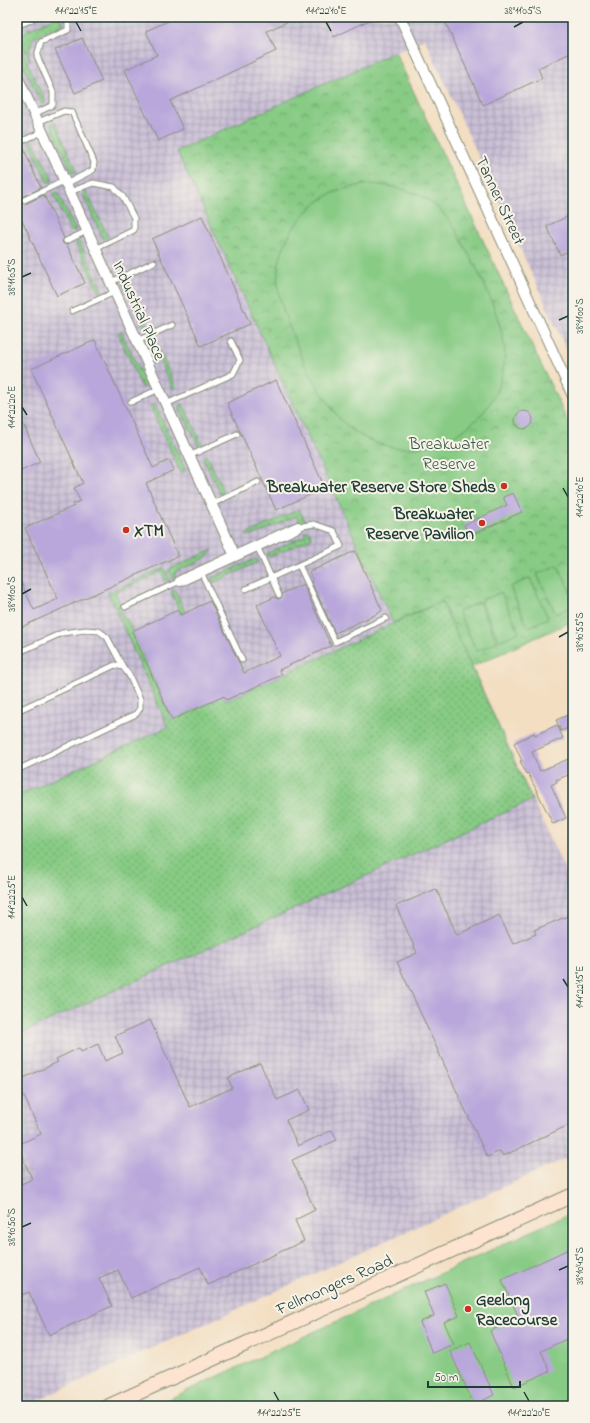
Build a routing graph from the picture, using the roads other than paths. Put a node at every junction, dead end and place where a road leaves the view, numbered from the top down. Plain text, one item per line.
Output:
1 (28, 17) edge
2 (66, 17) edge
3 (400, 17) edge
4 (17, 22) edge
5 (17, 76) edge
6 (38, 123) junction
7 (20, 142) dead end
8 (67, 185) junction
9 (24, 200) dead end
10 (87, 231) junction
11 (66, 241) dead end
12 (96, 249) junction
13 (154, 262) dead end
14 (113, 287) junction
15 (72, 311) dead end
16 (172, 324) dead end
17 (137, 341) junction
18 (231, 341) dead end
19 (158, 389) junction
20 (573, 396) edge
21 (131, 402) dead end
22 (165, 404) junction
23 (237, 434) dead end
24 (190, 456) junction
25 (258, 482) dead end
26 (212, 504) junction
27 (298, 527) joint
28 (257, 546) junction
29 (235, 556) junction
30 (299, 565) junction
31 (201, 572) junction
32 (271, 577) junction
33 (180, 581) joint
34 (246, 589) dead end
35 (279, 595) dead end
36 (126, 607) dead end
37 (386, 618) dead end
38 (17, 653) edge
39 (242, 660) dead end
40 (123, 667) junction
41 (17, 711) edge
42 (17, 770) edge
43 (573, 1195) edge
44 (109, 1406) edge

1 - 4 street
2 - 6 lane
3 - 20 street, Tanner Street
5 - 6 street, Industrial Place
6 - 7 lane
6 - 8 street, Industrial Place
6 - 8 lane
8 - 9 lane
8 - 10 street, Industrial Place
8 - 12 lane
10 - 11 lane
10 - 12 street, Industrial Place
12 - 14 street, Industrial Place
13 - 14 lane
14 - 15 lane
14 - 17 street, Industrial Place
16 - 17 lane
17 - 19 street, Industrial Place
18 - 22 lane
19 - 21 lane
19 - 22 street, Industrial Place
22 - 24 street, Industrial Place
23 - 24 lane
24 - 26 street, Industrial Place
25 - 26 lane
26 - 29 street, Industrial Place
27 - 28 street
27 - 30 lane
28 - 29 street
28 - 32 lane
29 - 31 street
30 - 32 lane
30 - 37 lane
31 - 33 street
31 - 39 lane
32 - 34 lane
32 - 35 lane
33 - 36 lane
38 - 40 lane
40 - 41 lane
40 - 42 lane
43 - 44 main road, Fellmongers Road

